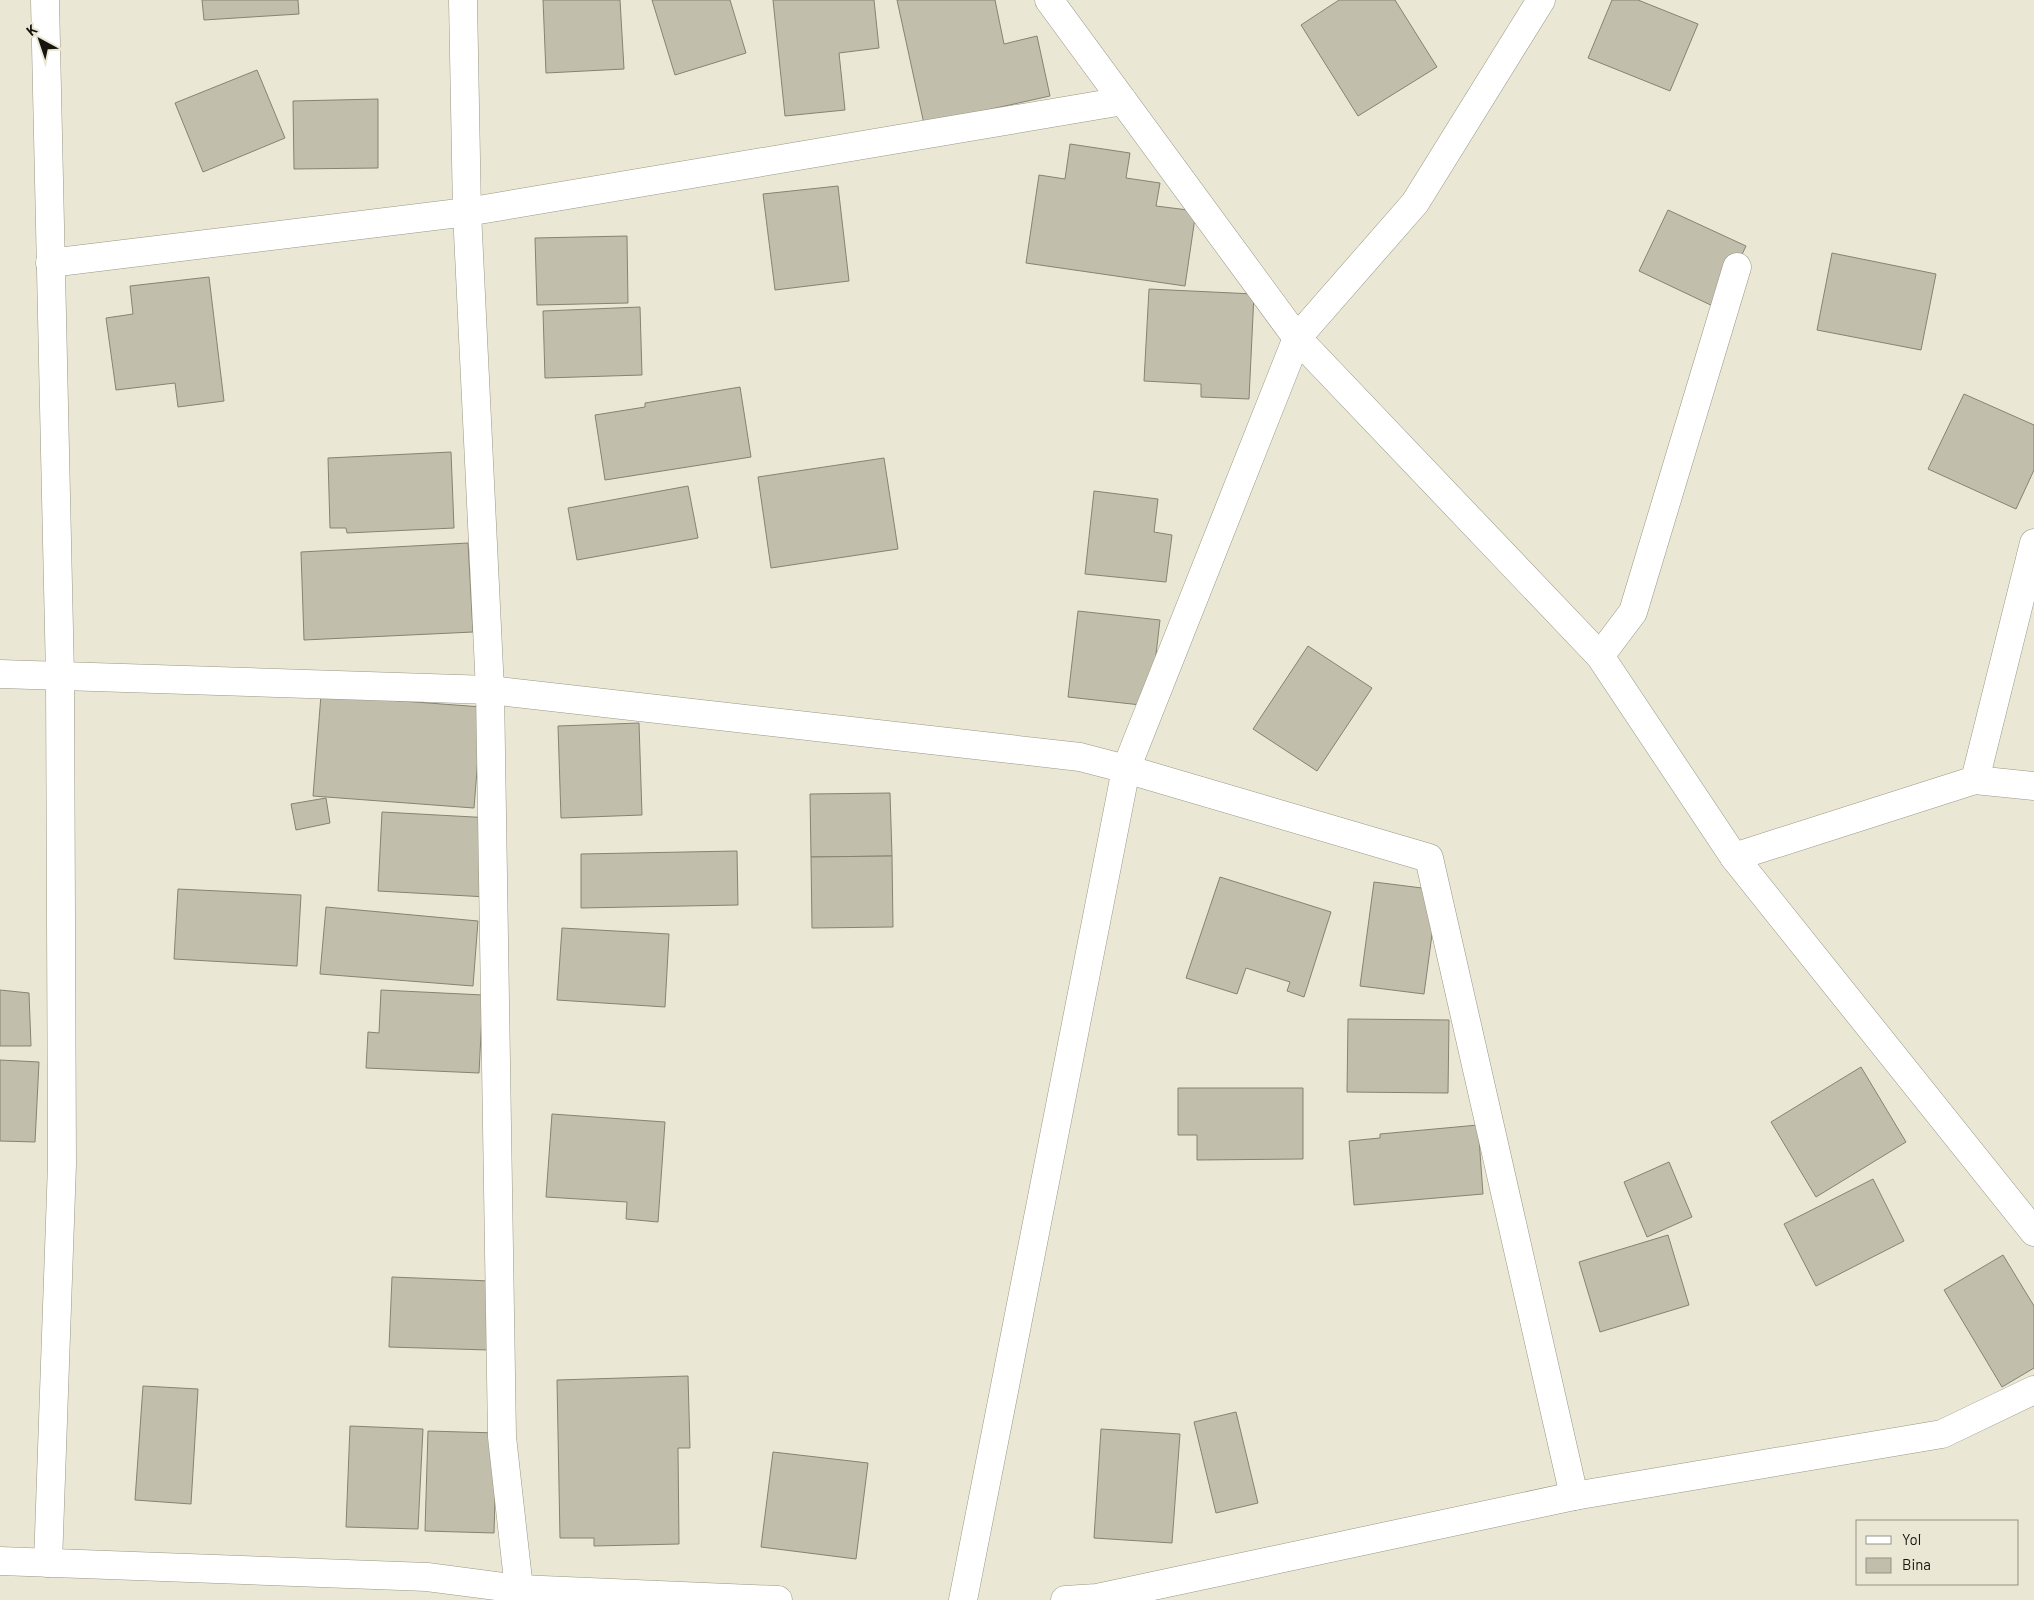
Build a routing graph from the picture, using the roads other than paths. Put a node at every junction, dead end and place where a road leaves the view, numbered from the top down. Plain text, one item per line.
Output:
1 (45, 0) edge
2 (463, 0) edge
3 (1049, 0) edge
4 (1541, 0) edge
5 (1123, 100) junction
6 (467, 212) junction
7 (50, 263) junction
8 (1737, 267) dead end
9 (1297, 338) junction
10 (2034, 543) edge
11 (1600, 656) junction
12 (0, 674) edge
13 (60, 676) junction
14 (490, 690) junction
15 (1126, 768) junction
16 (1975, 780) junction
17 (2034, 786) edge
18 (1734, 857) junction
19 (2034, 1232) edge
20 (2034, 1390) edge
21 (1574, 1496) junction
22 (0, 1561) edge
23 (48, 1563) junction
24 (519, 1589) junction
25 (778, 1600) edge
26 (963, 1600) edge
27 (1065, 1600) edge

1 - 7 street
2 - 6 street
3 - 5 street
4 - 9 street
5 - 6 street
5 - 9 street
6 - 7 street
6 - 14 street
7 - 13 street
8 - 11 street
9 - 11 street
9 - 15 street
10 - 16 street
11 - 18 street
12 - 13 street
13 - 14 street
13 - 23 street
14 - 15 street
14 - 24 street
15 - 21 street
15 - 26 street
16 - 17 street
16 - 18 street
18 - 19 street
20 - 21 street
21 - 27 street
22 - 23 street
23 - 24 street
24 - 25 street

